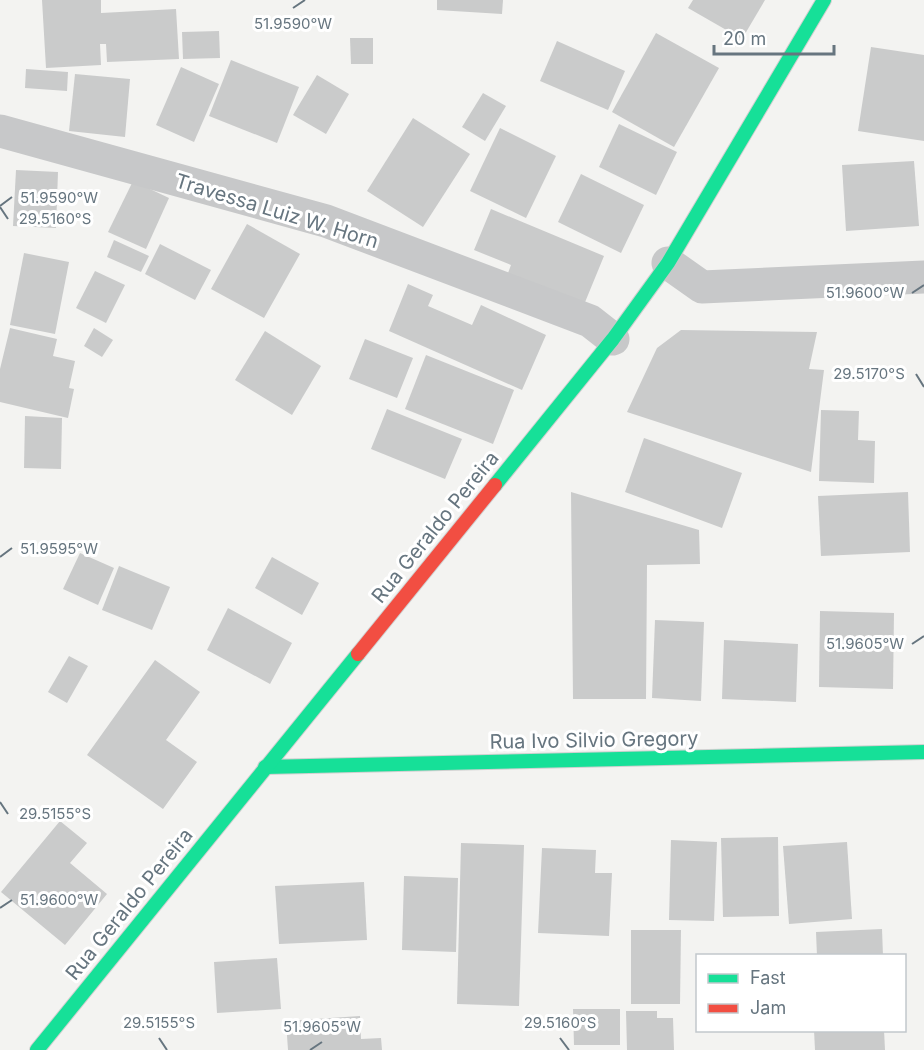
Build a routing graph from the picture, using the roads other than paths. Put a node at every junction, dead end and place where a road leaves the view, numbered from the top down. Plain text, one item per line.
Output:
1 (824, 0) edge
2 (0, 131) edge
3 (668, 263) junction
4 (924, 276) edge
5 (613, 339) junction
6 (924, 752) edge
7 (266, 767) junction
8 (37, 1050) edge

1 - 3 main road, Rua Geraldo Pereira
2 - 5 street, Travessa Luiz W. Horn
3 - 4 street
3 - 5 main road, Rua Geraldo Pereira
5 - 7 main road, Rua Geraldo Pereira
6 - 7 main road, Rua Ivo Silvio Gregory
7 - 8 main road, Rua Geraldo Pereira

